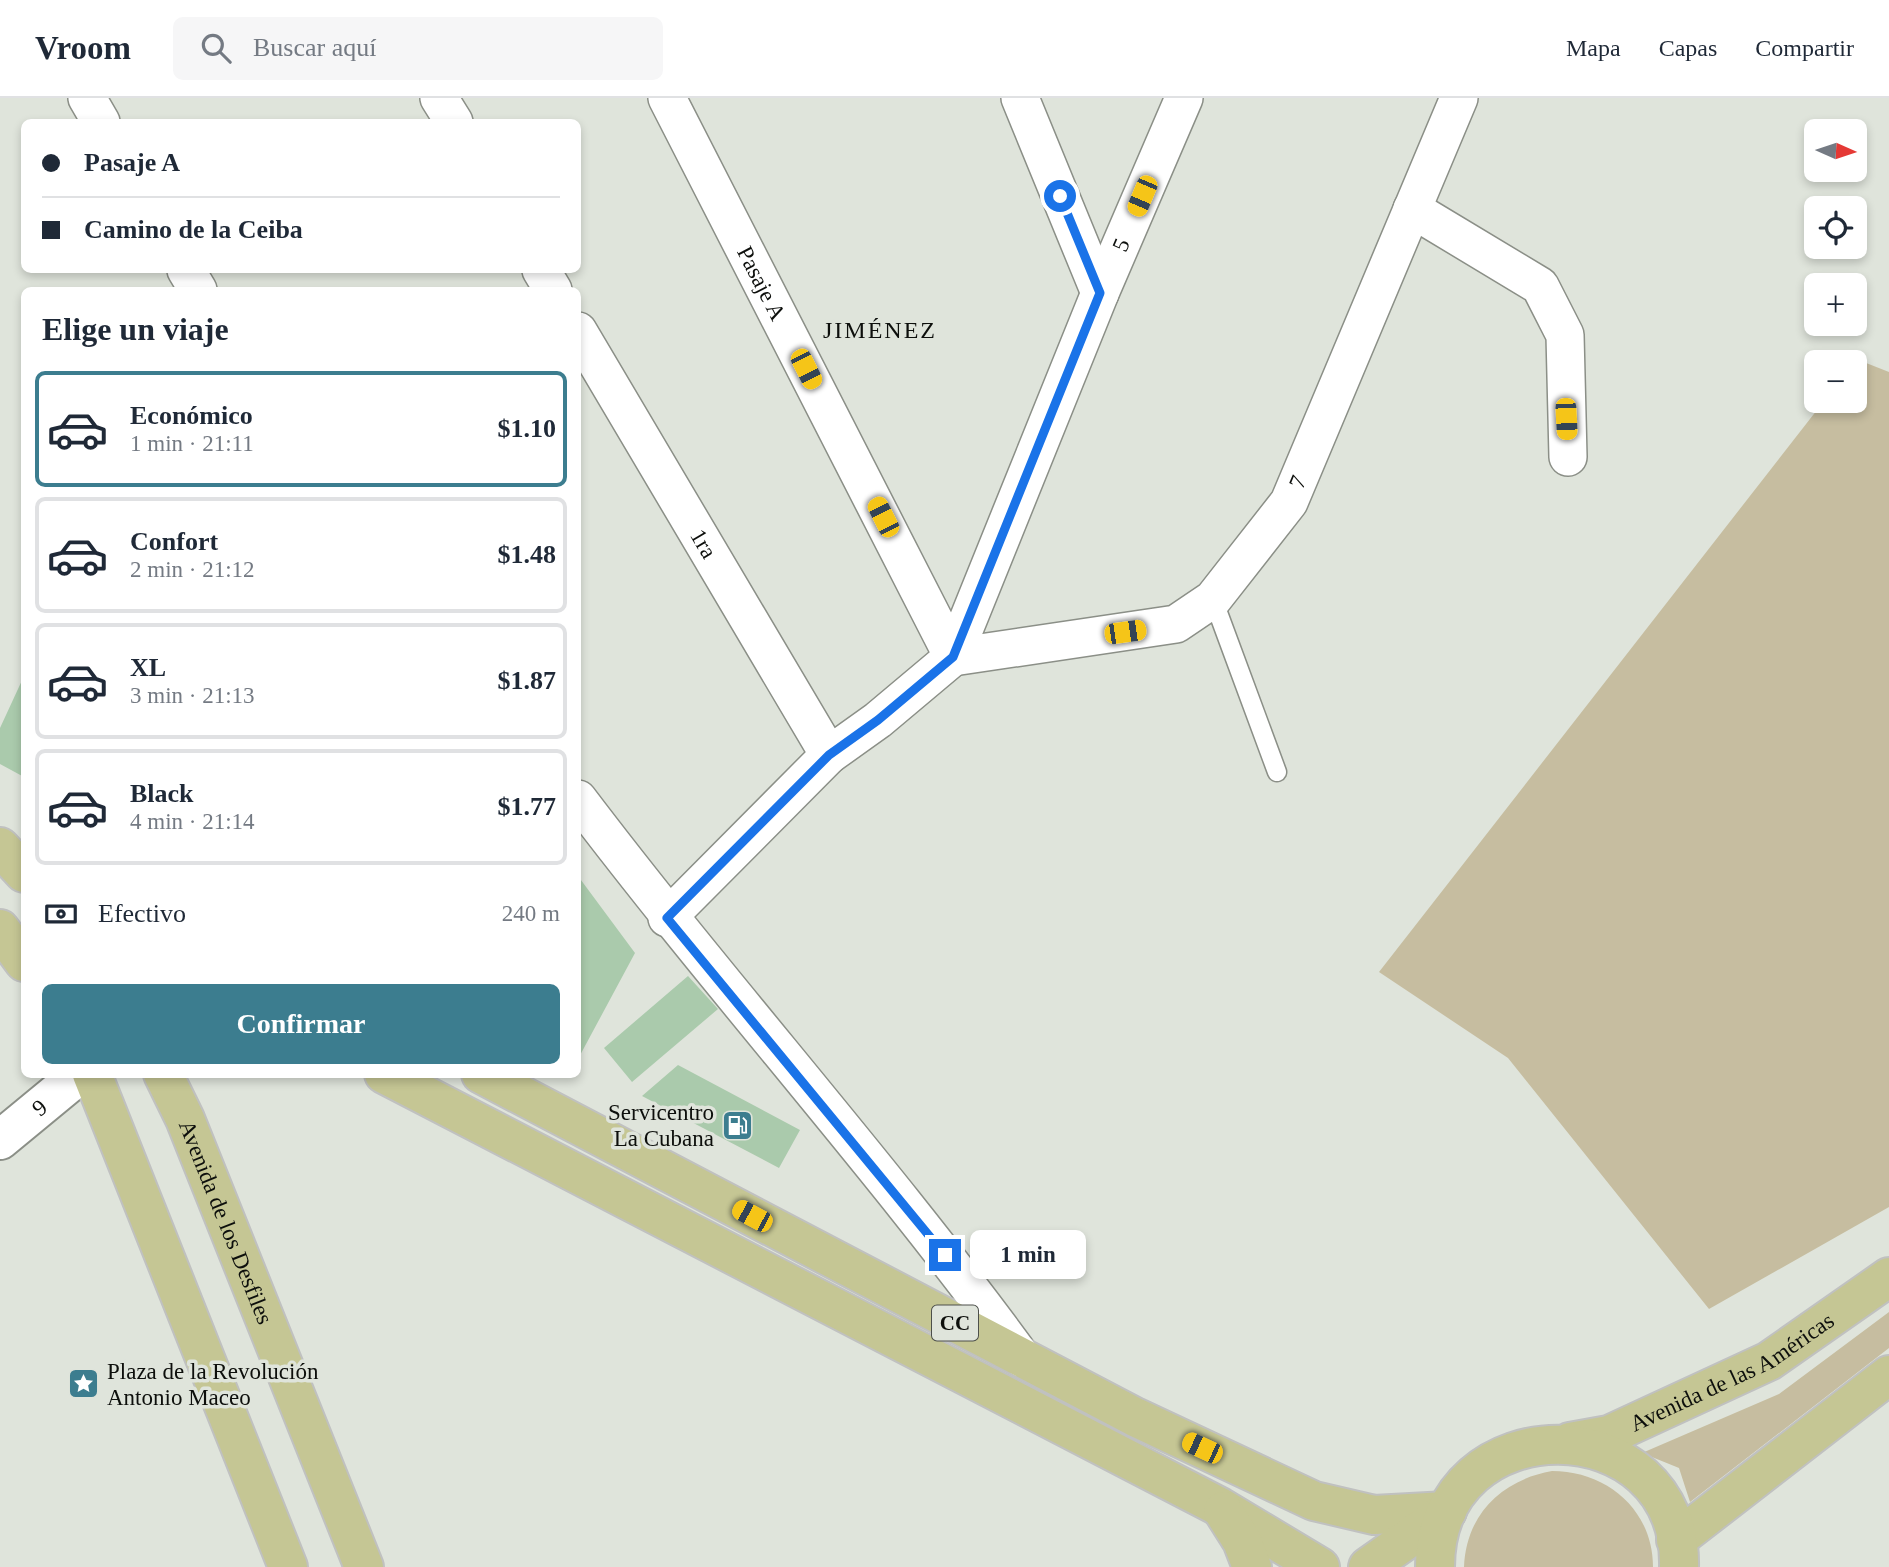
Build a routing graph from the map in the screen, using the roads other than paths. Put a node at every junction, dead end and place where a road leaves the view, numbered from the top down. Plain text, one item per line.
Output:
1 (87, 98) edge
2 (439, 98) edge
3 (667, 98) edge
4 (1020, 98) edge
5 (1184, 98) edge
6 (1459, 98) edge
7 (99, 119) edge
8 (452, 119) edge
9 (1412, 209) junction
10 (1100, 293) junction
11 (581, 336) edge
12 (1568, 457) dead end
13 (1213, 599) junction
14 (953, 657) junction
15 (829, 755) junction
16 (1277, 772) dead end
17 (581, 803) edge
18 (0, 833) edge
19 (21, 844) edge
20 (0, 847) edge
21 (21, 870) edge
22 (0, 881) edge
23 (21, 892) edge
24 (667, 918) junction
25 (0, 929) edge
26 (21, 958) edge
27 (75, 1078) edge
28 (94, 1078) edge
29 (165, 1078) edge
30 (185, 1078) edge
31 (392, 1078) edge
32 (489, 1078) edge
33 (185, 1119) junction
34 (0, 1140) edge
35 (1889, 1277) edge
36 (1022, 1358) junction
37 (1889, 1375) edge
38 (1564, 1443) junction
39 (1220, 1507) junction
40 (1447, 1511) junction
41 (1677, 1553) edge
42 (288, 1567) edge
43 (363, 1567) edge
44 (1252, 1567) edge
45 (1320, 1567) edge
46 (1368, 1567) edge
47 (1435, 1567) edge

1 - 7 street
2 - 8 street
3 - 14 street, Pasaje A
4 - 10 street
5 - 10 street, 5
6 - 9 street, 7
9 - 12 street
9 - 13 street, 7
10 - 14 street, 5
11 - 15 street, 1ra
13 - 14 street, 7
13 - 16 lane
14 - 15 street, 5
15 - 24 street, 5
17 - 24 street
18 - 19 main road
20 - 21 main road
22 - 23 main road
24 - 36 street
25 - 26 main road
27 - 34 street, 9
28 - 42 main road
29 - 33 main road, Avenida de los Desfiles
30 - 33 main road
31 - 39 main road, CC
32 - 36 main road, CC
33 - 43 main road, Avenida de los Desfiles
35 - 38 main road, Avenida de las Américas
36 - 40 main road, CC
37 - 41 main road
38 - 40 main road
38 - 41 main road
39 - 44 main road
39 - 45 main road, CC
40 - 46 main road
40 - 47 main road

